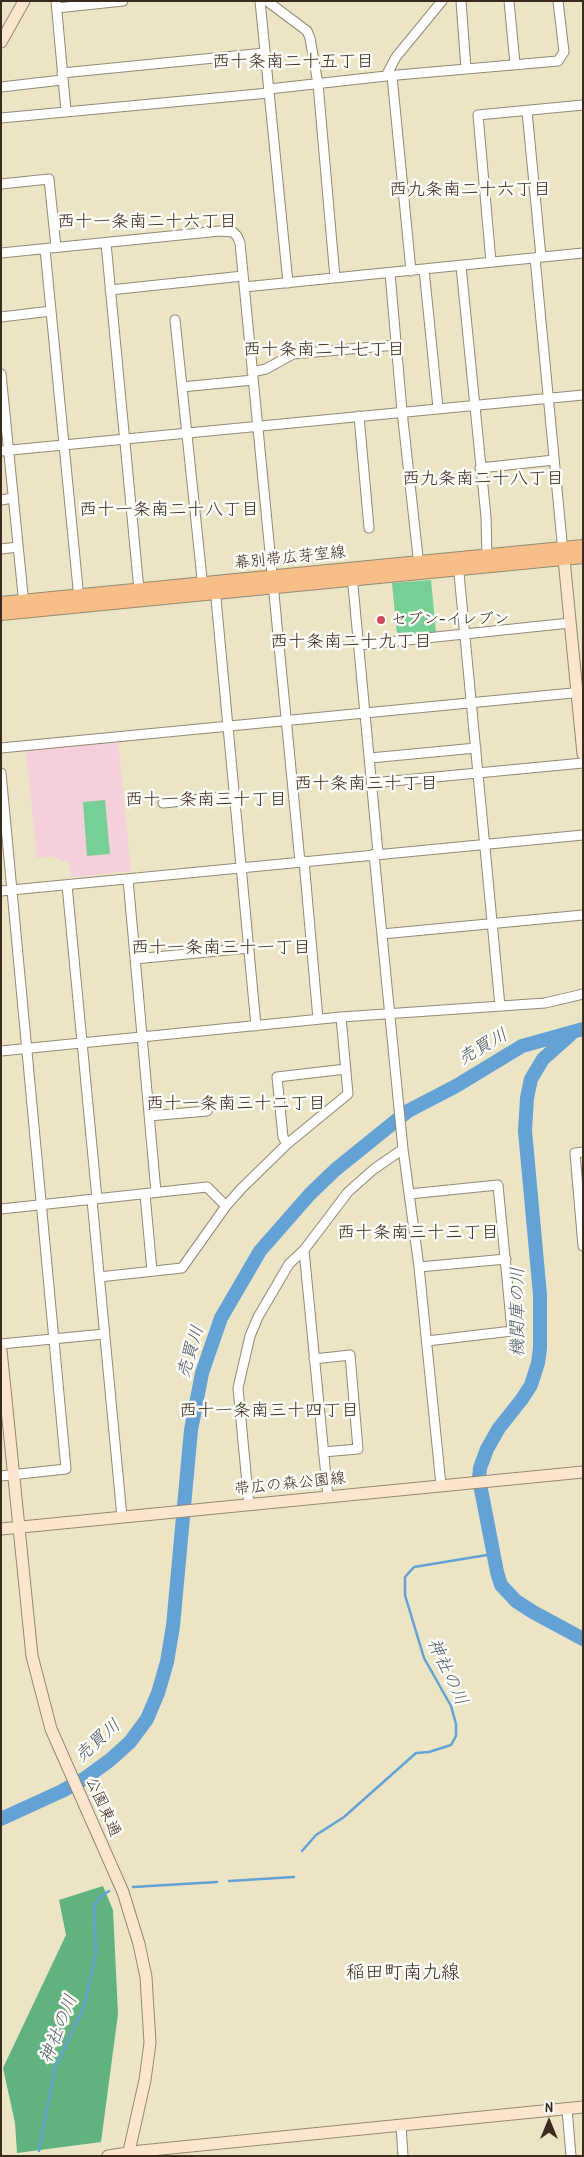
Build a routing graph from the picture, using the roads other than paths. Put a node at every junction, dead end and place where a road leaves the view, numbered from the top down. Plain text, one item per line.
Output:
1 (24, 1) edge
2 (123, 1) edge
3 (260, 1) edge
4 (267, 1) edge
5 (442, 1) edge
6 (461, 1) edge
7 (509, 1) edge
8 (558, 1) edge
9 (57, 5) edge
10 (1, 42) edge
11 (265, 53) junction
12 (515, 64) junction
13 (466, 69) junction
14 (389, 76) junction
15 (62, 77) junction
16 (318, 84) junction
17 (1, 87) edge
18 (269, 91) junction
19 (583, 106) edge
20 (66, 111) junction
21 (527, 111) junction
22 (1, 118) edge
23 (1, 184) edge
24 (106, 243) junction
25 (56, 247) junction
26 (45, 249) junction
27 (1, 253) edge
28 (583, 253) edge
29 (538, 258) junction
30 (491, 262) junction
31 (461, 266) junction
32 (424, 269) junction
33 (411, 271) junction
34 (390, 273) junction
35 (243, 276) junction
36 (335, 278) junction
37 (288, 282) junction
38 (244, 287) junction
39 (110, 290) junction
40 (51, 311) junction
41 (1, 317) edge
42 (175, 320) dead end
43 (396, 345) junction
44 (1, 374) edge
45 (253, 376) junction
46 (182, 387) junction
47 (583, 395) edge
48 (548, 398) junction
49 (474, 404) junction
50 (438, 408) junction
51 (402, 411) junction
52 (359, 416) junction
53 (257, 427) junction
54 (186, 433) junction
55 (124, 439) junction
56 (64, 445) junction
57 (5, 451) edge
58 (554, 460) junction
59 (480, 468) junction
60 (14, 498) junction
61 (1, 500) edge
62 (369, 528) dead end
63 (583, 546) edge
64 (18, 547) junction
65 (1, 549) edge
66 (564, 553) junction
67 (583, 557) edge
68 (487, 561) junction
69 (458, 564) junction
70 (420, 568) junction
71 (352, 574) junction
72 (272, 582) junction
73 (209, 588) junction
74 (139, 590) junction
75 (79, 601) junction
76 (1, 603) edge
77 (24, 607) junction
78 (1, 614) edge
79 (570, 623) junction
80 (464, 634) junction
81 (359, 646) junction
82 (580, 693) edge
83 (472, 704) junction
84 (366, 714) junction
85 (286, 722) junction
86 (228, 726) junction
87 (1, 748) edge
88 (476, 748) junction
89 (583, 754) edge
90 (370, 758) junction
91 (583, 763) edge
92 (479, 772) junction
93 (1, 773) edge
94 (372, 783) junction
95 (234, 796) junction
96 (163, 804) dead end
97 (583, 834) edge
98 (485, 844) junction
99 (376, 854) junction
100 (302, 862) junction
101 (241, 868) junction
102 (128, 879) junction
103 (67, 884) junction
104 (12, 890) junction
105 (1, 891) edge
106 (583, 915) edge
107 (492, 923) junction
108 (382, 934) junction
109 (249, 948) junction
110 (135, 960) junction
111 (583, 994) edge
112 (500, 1006) junction
113 (390, 1013) junction
114 (342, 1017) junction
115 (318, 1019) junction
116 (256, 1026) junction
117 (142, 1037) junction
118 (82, 1041) junction
119 (27, 1047) junction
120 (1, 1051) edge
121 (346, 1068) junction
122 (207, 1111) dead end
123 (150, 1116) junction
124 (288, 1144) junction
125 (403, 1146) junction
126 (583, 1152) edge
127 (156, 1192) junction
128 (145, 1194) junction
129 (410, 1194) junction
130 (95, 1200) junction
131 (42, 1205) junction
132 (226, 1206) junction
133 (1, 1210) edge
134 (583, 1246) edge
135 (304, 1250) junction
136 (506, 1259) junction
137 (419, 1267) junction
138 (152, 1271) junction
139 (99, 1277) junction
140 (104, 1334) junction
141 (54, 1338) junction
142 (427, 1340) junction
143 (1, 1344) edge
144 (1, 1350) edge
145 (314, 1359) junction
146 (323, 1452) junction
147 (583, 1472) edge
148 (13, 1474) junction
149 (1, 1476) edge
150 (441, 1486) junction
151 (328, 1497) junction
152 (249, 1505) junction
153 (122, 1517) junction
154 (19, 1527) junction
155 (1, 1529) edge
156 (583, 2107) edge
157 (567, 2109) junction
158 (401, 2125) junction
159 (129, 2154) edge
160 (108, 2156) edge
161 (403, 2156) edge
162 (571, 2156) edge

1 - 10 street
2 - 9 street
3 - 11 street
4 - 16 street
5 - 14 street
6 - 13 street
7 - 12 street
8 - 12 street
9 - 15 street
11 - 15 street
11 - 18 street
12 - 13 street
13 - 14 street
14 - 16 street
14 - 33 street
15 - 17 street
15 - 20 street
16 - 18 street
16 - 36 street
18 - 20 street
18 - 37 street
19 - 21 street
20 - 22 street
21 - 29 street
21 - 30 street
23 - 25 street
24 - 25 street
24 - 35 street
24 - 39 street
25 - 26 street
26 - 27 street
26 - 40 street
28 - 29 street
29 - 30 street
29 - 48 street
30 - 31 street
31 - 32 street
31 - 49 street
32 - 33 street
32 - 50 street
33 - 34 street
34 - 36 street
34 - 43 street
35 - 38 street
35 - 39 street
36 - 37 street
37 - 38 street
38 - 45 street
39 - 55 street
40 - 41 street
40 - 56 street
42 - 46 street
43 - 45 street
43 - 51 street
44 - 57 street
45 - 46 street
45 - 53 street
46 - 54 street
47 - 48 street
48 - 49 street
48 - 58 street
49 - 50 street
49 - 59 street
50 - 51 street
51 - 52 street
51 - 70 street
52 - 53 street
52 - 62 street
53 - 54 street
53 - 72 street
54 - 55 street
54 - 73 street
55 - 56 street
55 - 74 street
56 - 57 street
56 - 75 street
57 - 60 street
58 - 59 street
58 - 66 street
59 - 68 street
60 - 61 street
60 - 64 street
63 - 66 main road, 幕別帯広芽室線
64 - 65 street
64 - 77 street
66 - 67 main road, 幕別帯広芽室線
66 - 68 main road, 幕別帯広芽室線
66 - 79 street
68 - 69 main road, 幕別帯広芽室線
69 - 70 main road, 幕別帯広芽室線
69 - 80 street
70 - 71 main road, 幕別帯広芽室線
71 - 72 main road, 幕別帯広芽室線
71 - 81 street
72 - 73 main road, 幕別帯広芽室線
72 - 85 street
73 - 74 main road, 幕別帯広芽室線
73 - 75 main road, 幕別帯広芽室線
73 - 86 street
74 - 75 main road, 幕別帯広芽室線
75 - 77 main road, 幕別帯広芽室線
76 - 77 main road, 幕別帯広芽室線
77 - 78 main road, 幕別帯広芽室線
79 - 80 street
79 - 82 street
80 - 81 street
80 - 83 street
81 - 84 street
82 - 83 street
82 - 89 street
83 - 84 street
83 - 88 street
84 - 85 street
84 - 90 street
85 - 86 street
85 - 100 street
86 - 87 street
86 - 95 street
88 - 90 street
88 - 92 street
90 - 94 street
91 - 92 street
92 - 94 street
92 - 98 street
93 - 104 street
94 - 99 street
95 - 96 street
95 - 101 street
97 - 98 street
98 - 99 street
98 - 107 street
99 - 100 street
99 - 108 street
100 - 101 street
100 - 115 street
101 - 102 street
101 - 109 street
102 - 103 street
102 - 110 street
103 - 104 street
103 - 118 street
104 - 105 street
104 - 119 street
106 - 107 street
107 - 108 street
107 - 112 street
108 - 113 street
109 - 110 street
109 - 116 street
110 - 117 street
111 - 112 street
112 - 113 street
113 - 114 street
113 - 125 street
114 - 115 street
114 - 121 street
115 - 116 street
116 - 117 street
117 - 118 street
117 - 123 street
118 - 119 street
118 - 130 street
119 - 120 street
119 - 131 street
121 - 124 street
121 - 124 street
122 - 123 street
123 - 127 street
124 - 132 street
125 - 129 street
125 - 135 street
126 - 134 street
127 - 128 street
127 - 132 street
128 - 130 street
128 - 138 street
129 - 136 street
129 - 137 street
130 - 131 street
130 - 139 street
131 - 133 street
131 - 141 street
132 - 138 street
135 - 145 street
135 - 152 street
136 - 137 street
136 - 142 street
137 - 142 street
138 - 139 street
139 - 140 street
140 - 141 street
140 - 153 street
141 - 143 street
141 - 148 street
142 - 150 street
144 - 148 street, 公園東通
145 - 146 street
145 - 146 street
146 - 151 street
147 - 150 street, 帯広の森公園線
148 - 149 street
148 - 154 street, 公園東通
150 - 151 street, 帯広の森公園線
151 - 152 street, 帯広の森公園線
152 - 153 street, 帯広の森公園線
153 - 154 street, 帯広の森公園線
154 - 155 street, 帯広の森公園線
154 - 159 street, 公園東通
156 - 157 street
157 - 158 street
157 - 162 street
158 - 159 street
158 - 161 street
159 - 160 street

